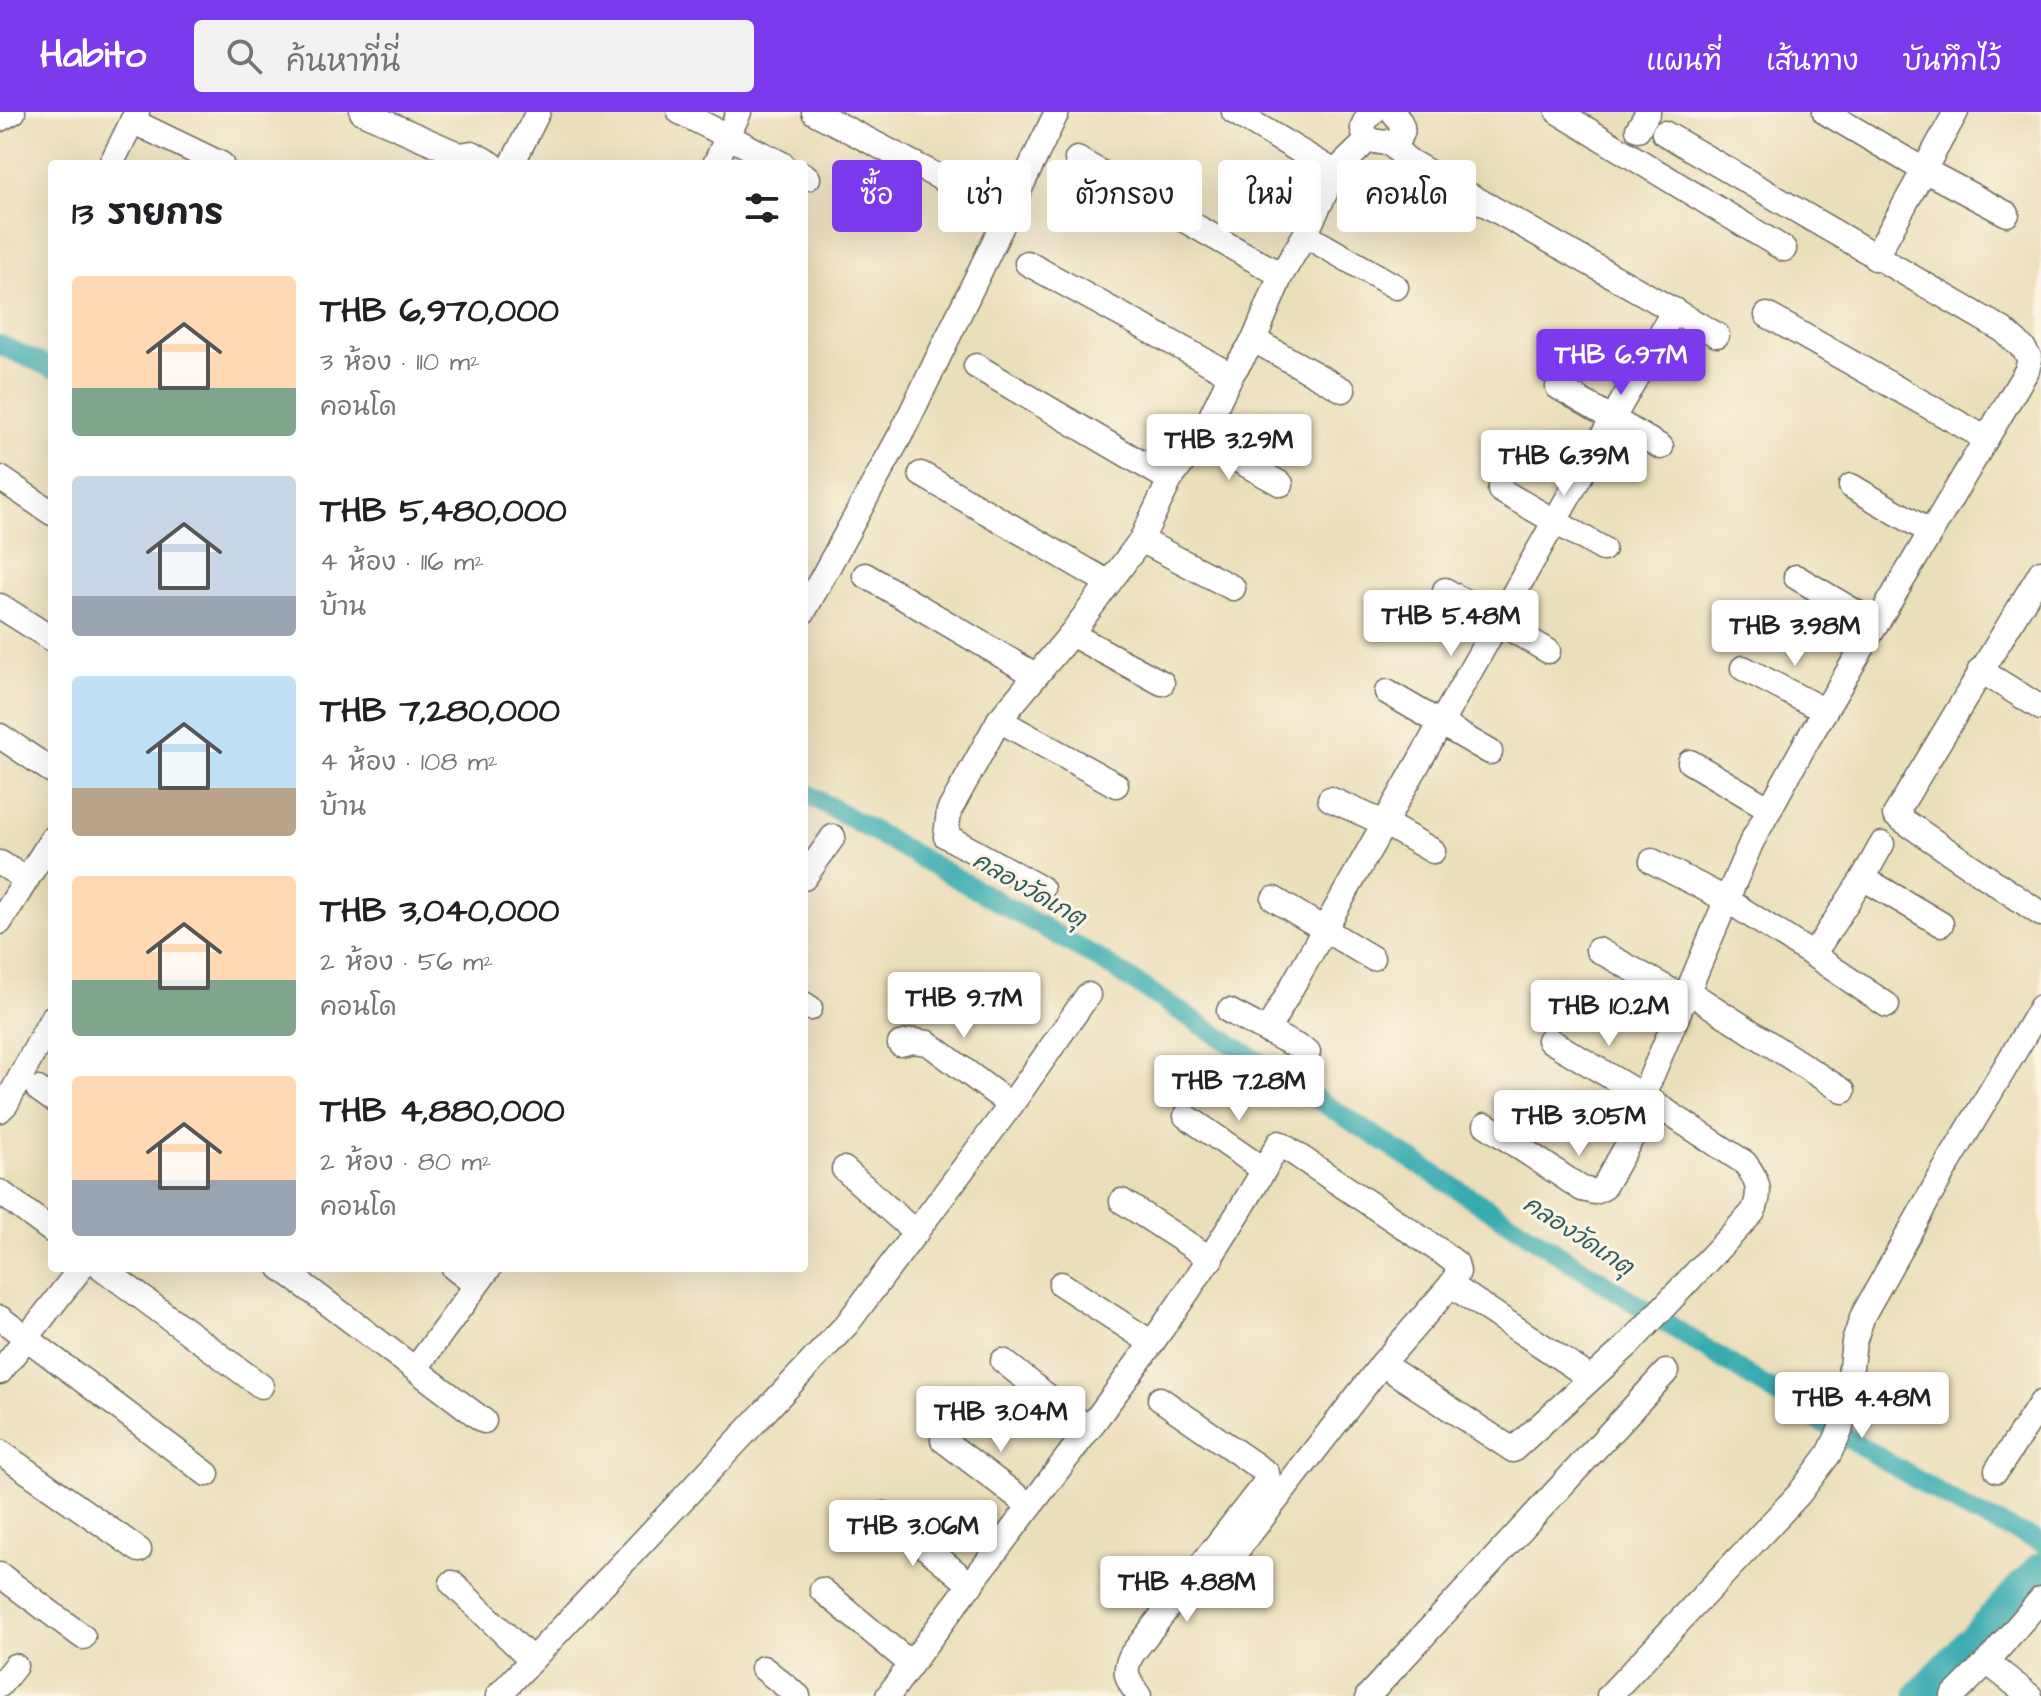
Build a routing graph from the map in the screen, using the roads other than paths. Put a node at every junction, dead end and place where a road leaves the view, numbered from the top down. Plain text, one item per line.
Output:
1 (13, 112) edge
2 (362, 112) edge
3 (538, 112) edge
4 (680, 112) edge
5 (739, 112) edge
6 (814, 112) edge
7 (1057, 112) edge
8 (1234, 112) edge
9 (1373, 112) edge
10 (1394, 112) edge
11 (1558, 112) edge
12 (1825, 112) edge
13 (1956, 112) edge
14 (134, 116) edge
15 (0, 119) edge
16 (1664, 133) dead end
17 (728, 136) junction
18 (1380, 141) junction
19 (1077, 159) dead end
20 (113, 160) edge
21 (214, 160) edge
22 (461, 160) edge
23 (485, 160) edge
24 (514, 160) edge
25 (717, 160) edge
26 (774, 160) edge
27 (1031, 166) edge
28 (1922, 169) junction
29 (1335, 172) junction
30 (938, 177) edge
31 (2007, 214) dead end
32 (999, 232) edge
33 (1305, 235) junction
34 (1784, 249) dead end
35 (1875, 258) junction
36 (1027, 263) dead end
37 (1281, 275) junction
38 (1396, 287) dead end
39 (1674, 310) junction
40 (1767, 315) dead end
41 (1717, 335) dead end
42 (1254, 340) junction
43 (976, 366) dead end
44 (1231, 375) junction
45 (1558, 387) dead end
46 (1343, 390) dead end
47 (1612, 420) junction
48 (1985, 438) junction
49 (1200, 439) junction
50 (1661, 447) dead end
51 (921, 474) dead end
52 (0, 478) edge
53 (1170, 480) junction
54 (1281, 484) dead end
55 (1851, 486) dead end
56 (1500, 490) dead end
57 (48, 510) edge
58 (1556, 521) junction
59 (1930, 532) junction
60 (1141, 540) junction
61 (1603, 549) dead end
62 (2041, 572) edge
63 (865, 575) dead end
64 (1796, 577) dead end
65 (1107, 582) junction
66 (1233, 588) dead end
67 (1445, 590) dead end
68 (808, 595) edge
69 (0, 606) edge
70 (1499, 622) junction
71 (1876, 624) junction
72 (1071, 634) junction
73 (48, 636) edge
74 (1548, 651) dead end
75 (1743, 668) dead end
76 (1980, 670) junction
77 (1035, 675) junction
78 (1162, 683) dead end
79 (1387, 692) dead end
80 (2041, 708) edge
81 (1825, 711) junction
82 (999, 720) junction
83 (1440, 723) junction
84 (0, 736) edge
85 (1490, 752) dead end
86 (1690, 762) dead end
87 (48, 768) edge
88 (1116, 785) dead end
89 (1330, 799) dead end
90 (1770, 809) junction
91 (1384, 823) junction
92 (833, 837) dead end
93 (1882, 844) dead end
94 (48, 846) edge
95 (1433, 851) dead end
96 (1652, 861) dead end
97 (0, 863) edge
98 (808, 872) edge
99 (1863, 878) junction
100 (26, 879) junction
101 (1042, 889) dead end
102 (1274, 899) dead end
103 (1727, 900) junction
104 (2041, 914) edge
105 (0, 922) edge
106 (1941, 924) dead end
107 (1325, 929) junction
108 (1598, 950) dead end
109 (1813, 955) junction
110 (1372, 958) dead end
111 (1088, 995) dead end
112 (1688, 996) junction
113 (1887, 1005) dead end
114 (2041, 1007) edge
115 (1229, 1011) dead end
116 (1267, 1031) junction
117 (1549, 1040) dead end
118 (46, 1044) edge
119 (900, 1044) dead end
120 (1308, 1052) dead end
121 (1843, 1091) dead end
122 (1648, 1099) junction
123 (1011, 1105) junction
124 (0, 1110) edge
125 (1186, 1116) dead end
126 (1486, 1125) dead end
127 (844, 1169) dead end
128 (1264, 1170) junction
129 (0, 1192) edge
130 (1122, 1201) dead end
131 (48, 1228) edge
132 (916, 1233) junction
133 (1211, 1259) junction
134 (78, 1272) edge
135 (107, 1272) edge
136 (286, 1272) edge
137 (482, 1276) edge
138 (1061, 1284) dead end
139 (1451, 1285) junction
140 (0, 1318) edge
141 (26, 1338) junction
142 (1152, 1343) junction
143 (1003, 1361) dead end
144 (1382, 1364) junction
145 (416, 1368) junction
146 (1580, 1371) dead end
147 (0, 1372) edge
148 (1666, 1372) dead end
149 (261, 1386) dead end
150 (1160, 1399) dead end
151 (2037, 1417) edge
152 (484, 1421) dead end
153 (1089, 1429) junction
154 (943, 1440) dead end
155 (0, 1452) edge
156 (1997, 1470) dead end
157 (207, 1474) dead end
158 (1030, 1506) junction
159 (885, 1514) dead end
160 (139, 1550) dead end
161 (1231, 1558) dead end
162 (0, 1575) edge
163 (452, 1583) dead end
164 (971, 1585) junction
165 (822, 1590) dead end
166 (2041, 1599) edge
167 (83, 1637) dead end
168 (532, 1660) junction
169 (1987, 1662) junction
170 (911, 1664) junction
171 (15, 1666) dead end
172 (763, 1668) dead end
173 (0, 1685) edge
174 (498, 1696) edge
175 (798, 1696) edge
176 (888, 1696) edge
177 (1139, 1696) edge
178 (1368, 1696) edge
179 (1609, 1696) edge
180 (1953, 1696) edge
181 (2030, 1696) edge

1 - 15 street
2 - 22 street
3 - 24 street
4 - 17 street
5 - 17 street
6 - 30 street
7 - 27 street
8 - 29 street
9 - 18 street
10 - 18 street
11 - 34 street
12 - 28 street
13 - 28 street
14 - 20 street
14 - 21 street
16 - 35 street
17 - 25 street
17 - 26 street
18 - 29 street
18 - 39 street
19 - 37 street
22 - 23 street
28 - 31 street
28 - 35 street
29 - 33 street
32 - 68 street
33 - 37 street
33 - 38 street
35 - 48 street
36 - 44 street
37 - 42 street
39 - 41 street
39 - 47 street
40 - 48 street
42 - 44 street
42 - 46 street
43 - 53 street
44 - 49 street
45 - 47 street
47 - 50 street
47 - 58 street
48 - 59 street
49 - 53 street
49 - 54 street
51 - 65 street
52 - 57 street
53 - 60 street
55 - 59 street
56 - 58 street
58 - 61 street
58 - 70 street
59 - 71 street
60 - 65 street
60 - 66 street
62 - 76 street
63 - 77 street
64 - 71 street
65 - 72 street
67 - 70 street
69 - 73 street
70 - 74 street
70 - 83 street
71 - 81 street
72 - 77 street
72 - 78 street
75 - 81 street
76 - 80 street
76 - 104 street
77 - 82 street
79 - 83 street
81 - 90 street
82 - 88 street
82 - 101 street
83 - 85 street
83 - 91 street
84 - 87 street
86 - 90 street
89 - 91 street
90 - 103 street
91 - 95 street
91 - 107 street
92 - 98 street
93 - 99 street
94 - 100 street
96 - 103 street
97 - 100 street
99 - 106 street
99 - 109 street
100 - 105 street
102 - 107 street
103 - 109 street
103 - 112 street
107 - 110 street
107 - 116 street
108 - 112 street
109 - 113 street
111 - 123 street
112 - 121 street
112 - 122 street
114 - 179 street
115 - 116 street
116 - 120 street
117 - 122 street
118 - 124 street
119 - 123 street
122 - 126 street
122 - 144 street
123 - 132 street
125 - 128 street
127 - 132 street
128 - 133 street
128 - 139 street
129 - 131 street
130 - 133 street
132 - 168 street
133 - 142 street
134 - 141 street
135 - 149 street
136 - 145 street
137 - 145 street
138 - 142 street
139 - 144 street
139 - 146 street
140 - 141 street
141 - 147 street
141 - 157 street
142 - 153 street
143 - 153 street
144 - 161 street
145 - 152 street
148 - 178 street
150 - 177 street
151 - 156 street
153 - 158 street
154 - 158 street
155 - 160 street
158 - 164 street
159 - 164 street
162 - 167 street
163 - 168 street
164 - 170 street
165 - 170 street
166 - 169 street
168 - 174 street
169 - 180 street
169 - 181 street
170 - 176 street
171 - 173 street
172 - 175 street

